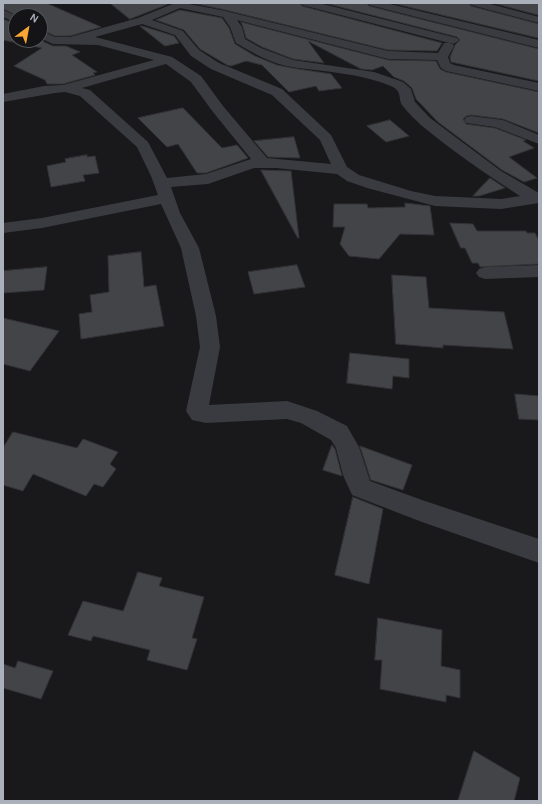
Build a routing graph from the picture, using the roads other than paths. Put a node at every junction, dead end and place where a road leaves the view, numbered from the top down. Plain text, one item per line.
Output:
1 (306, 3) edge
2 (378, 3) edge
3 (475, 3) edge
4 (182, 4) edge
5 (227, 15) junction
6 (142, 20) junction
7 (539, 20) edge
8 (468, 27) junction
9 (48, 38) edge
10 (453, 40) junction
11 (71, 42) junction
12 (539, 44) edge
13 (442, 57) junction
14 (168, 60) junction
15 (539, 87) edge
16 (64, 88) junction
17 (3, 98) edge
18 (470, 120) dead end
19 (539, 140) edge
20 (262, 162) junction
21 (341, 170) junction
22 (164, 191) junction
23 (537, 198) edge
24 (3, 228) edge
25 (539, 271) edge
26 (485, 274) dead end
27 (539, 551) edge

1 - 10 street
2 - 8 street
3 - 7 street
4 - 5 street
4 - 6 street
5 - 13 street
5 - 23 street
6 - 11 street
6 - 21 street
8 - 10 street
8 - 12 street
9 - 11 street
10 - 13 street
11 - 14 street
13 - 15 street
14 - 16 street
14 - 20 street
16 - 17 street
16 - 22 street
18 - 19 street
20 - 21 street
20 - 22 street
21 - 23 street
22 - 24 street
22 - 27 street
25 - 26 street

